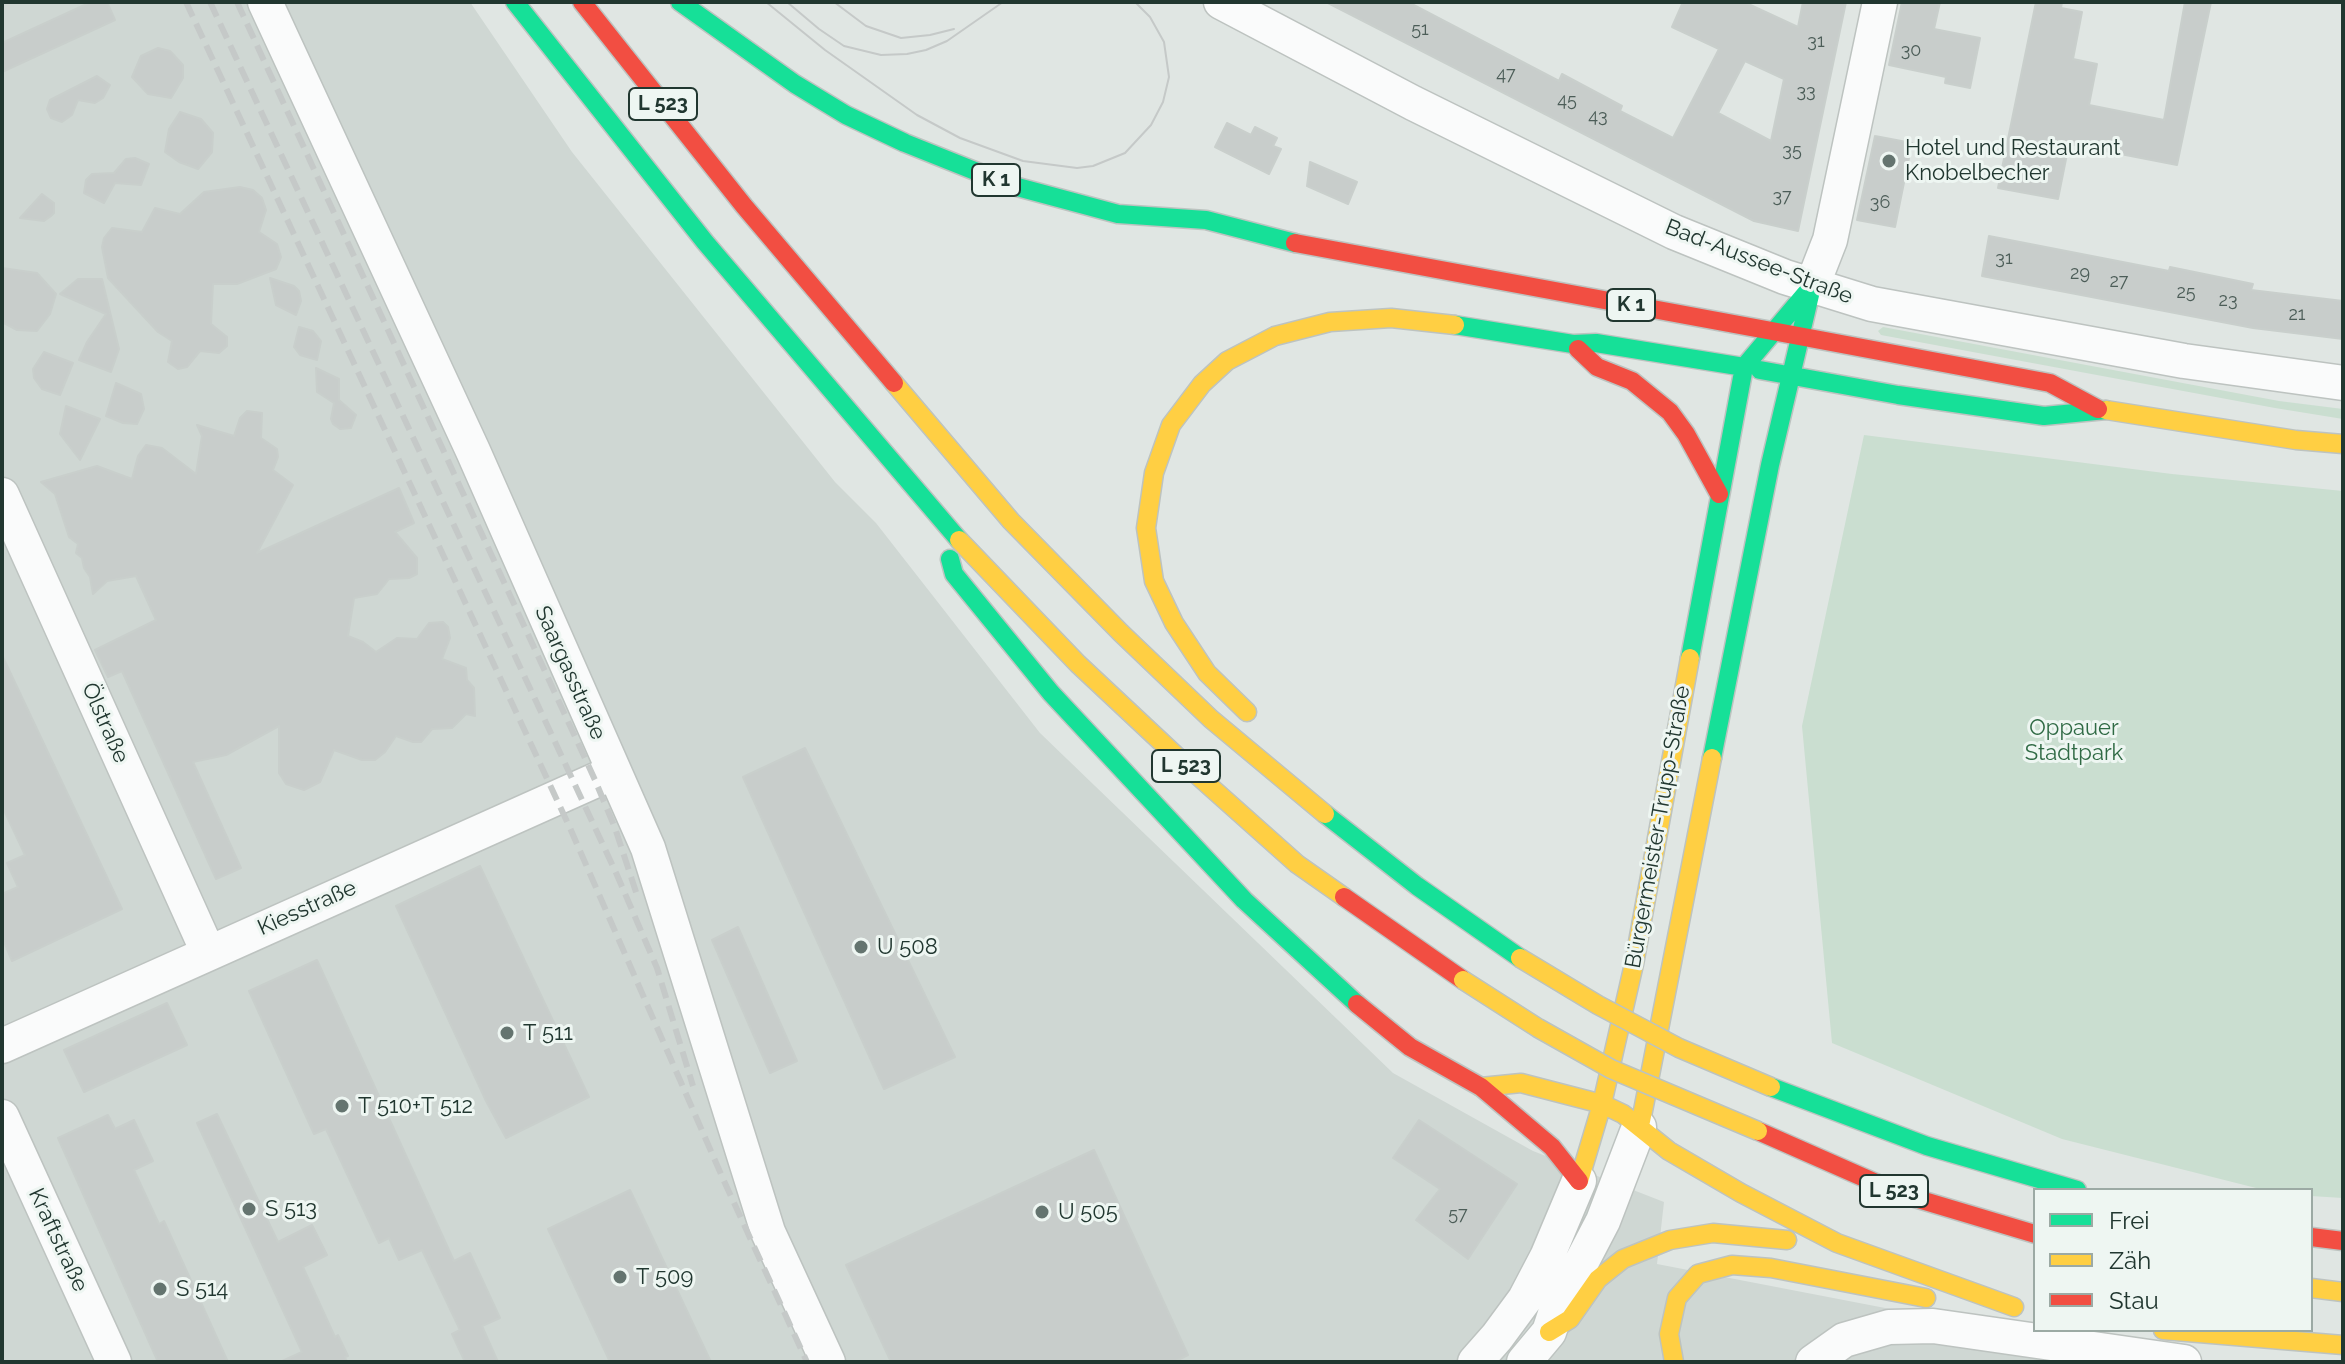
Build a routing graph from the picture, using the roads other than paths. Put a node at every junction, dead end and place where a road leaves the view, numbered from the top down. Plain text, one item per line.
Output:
1 (265, 2) edge
2 (515, 2) edge
3 (582, 2) edge
4 (680, 2) edge
5 (1221, 2) edge
6 (1880, 2) edge
7 (1275, 15) edge
8 (1812, 286) junction
9 (1772, 331) junction
10 (1800, 337) junction
11 (1573, 344) junction
12 (1744, 367) junction
13 (1789, 376) junction
14 (2343, 383) edge
15 (2098, 409) junction
16 (2343, 444) edge
17 (1719, 494) junction
18 (2, 495) edge
19 (938, 518) junction
20 (1257, 721) dead end
21 (1291, 764) dead end
22 (614, 772) junction
23 (1320, 810) junction
24 (208, 952) junction
25 (2, 1046) edge
26 (1481, 1087) junction
27 (1602, 1104) junction
28 (2, 1117) edge
29 (1639, 1127) junction
30 (1579, 1181) junction
31 (2070, 1188) edge
32 (2033, 1233) edge
33 (2313, 1237) edge
34 (2343, 1241) edge
35 (1837, 1243) junction
36 (2313, 1288) edge
37 (2343, 1292) edge
38 (2014, 1307) junction
39 (2033, 1310) edge
40 (1549, 1332) junction
41 (2187, 1332) edge
42 (2343, 1345) edge
43 (114, 1362) edge
44 (828, 1362) edge
45 (1475, 1362) edge
46 (1524, 1362) edge
47 (1674, 1362) edge
48 (1813, 1362) edge
49 (2184, 1362) edge

1 - 22 street, Saargasstraße
2 - 19 main road, L 523
3 - 23 main road, L 523
4 - 9 main road, K 1
5 - 7 street, Bad-Aussee-Straße
6 - 8 street, Bürgermeister-Trupp-Straße
7 - 8 street, Bad-Aussee-Straße
8 - 9 main road, Bürgermeister-Trupp-Straße
8 - 10 main road, Bürgermeister-Trupp-Straße
8 - 14 street, Bad-Aussee-Straße
9 - 10 main road, K 1
9 - 12 main road, Bürgermeister-Trupp-Straße
10 - 13 main road, Bürgermeister-Trupp-Straße
10 - 15 main road, K 1
11 - 12 main road
11 - 17 main road
11 - 20 main road
12 - 13 main road, K 1
12 - 17 main road, Bürgermeister-Trupp-Straße
13 - 15 main road, K 1
13 - 29 main road, Bürgermeister-Trupp-Straße
15 - 16 main road, K 1
17 - 27 main road, Bürgermeister-Trupp-Straße
18 - 24 street, Ölstraße
19 - 26 main road
19 - 32 main road, L 523, bridge
21 - 23 main road
22 - 24 street, Kiesstraße
22 - 44 street, Saargasstraße
23 - 31 main road, L 523, bridge
24 - 25 street, Kiesstraße
26 - 27 main road
26 - 30 main road
27 - 29 main road
27 - 30 main road, Bürgermeister-Trupp-Straße
28 - 43 street, Kraftstraße
29 - 35 main road
29 - 40 street, Bürgermeister-Trupp-Straße
30 - 45 street, Bürgermeister-Trupp-Straße
33 - 34 main road
35 - 38 main road
35 - 40 main road
36 - 37 main road
38 - 39 main road
38 - 47 main road
40 - 46 street, Bürgermeister-Trupp-Straße
41 - 42 main road
48 - 49 street

